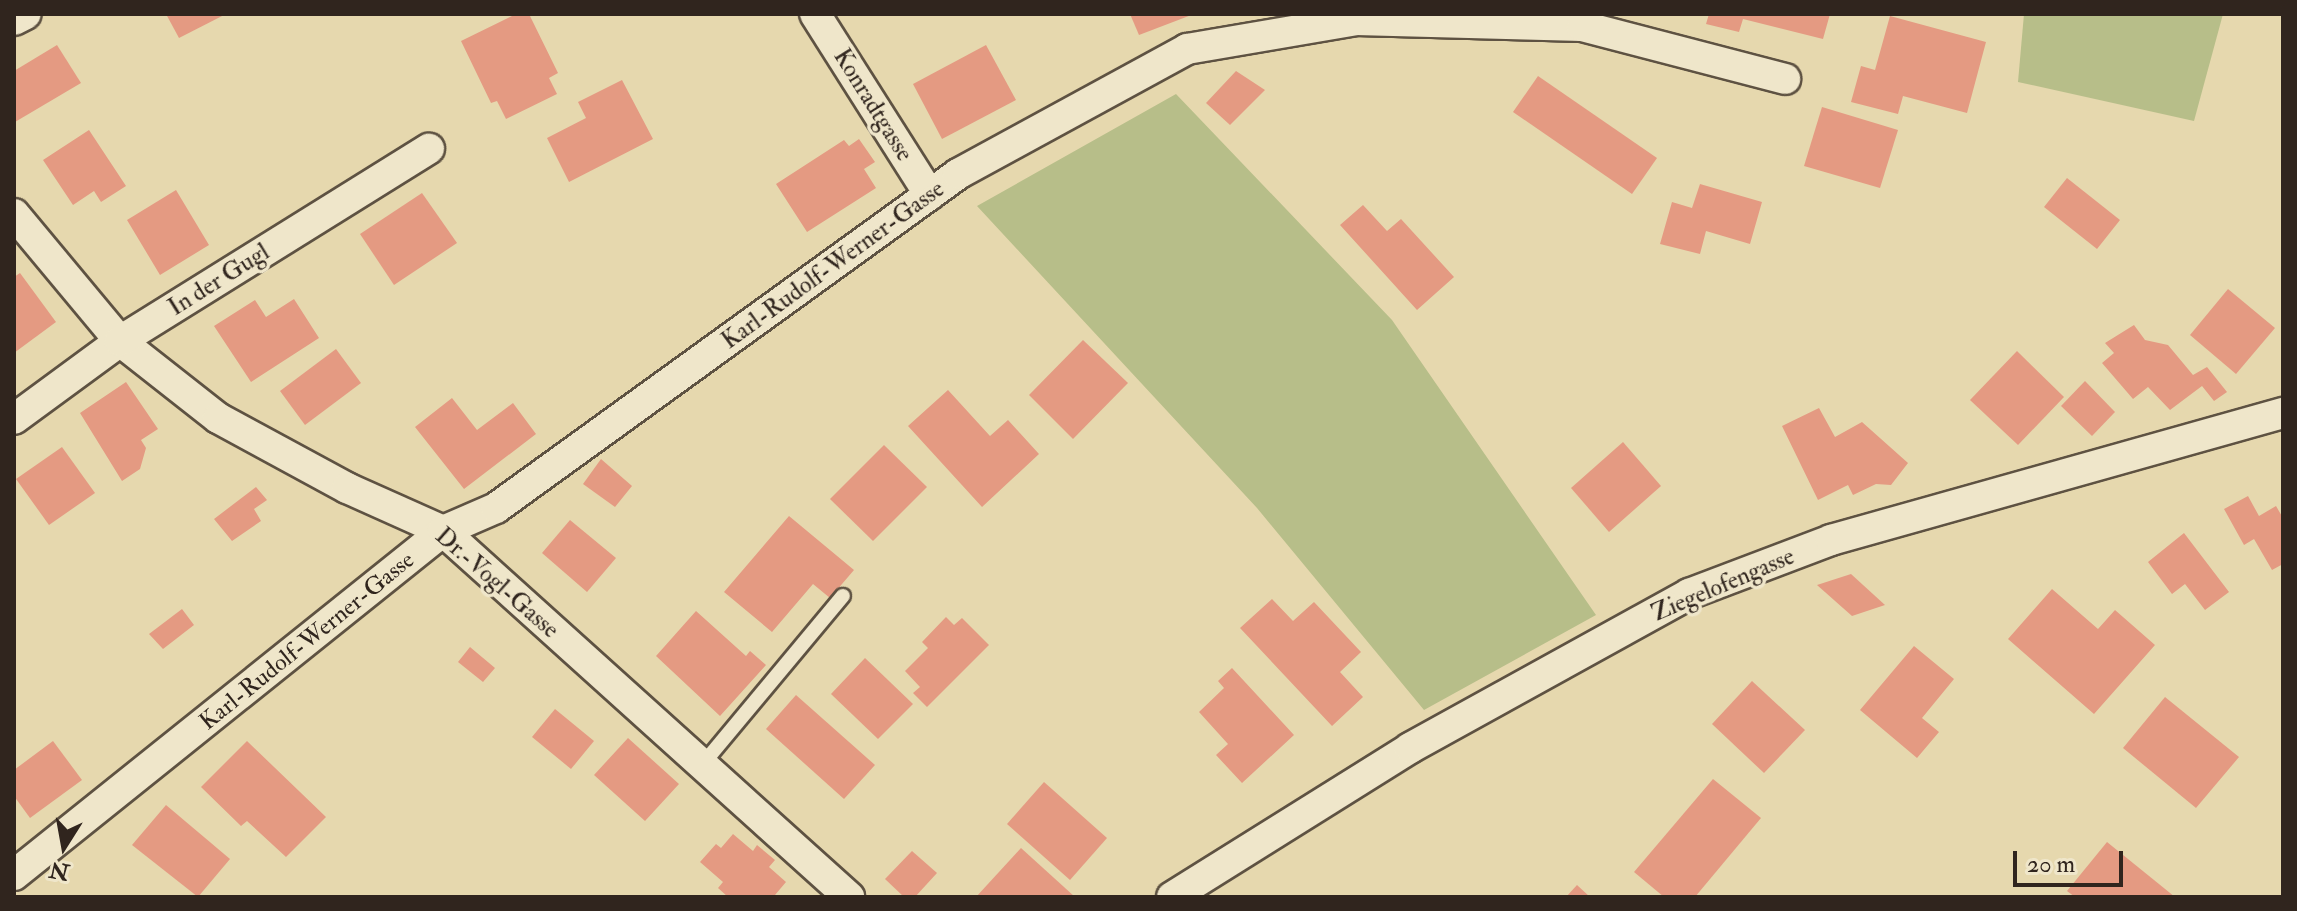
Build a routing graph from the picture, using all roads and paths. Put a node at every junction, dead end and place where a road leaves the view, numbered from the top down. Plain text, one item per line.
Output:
1 (26, 14) edge
2 (815, 14) edge
3 (14, 20) edge
4 (1785, 79) dead end
5 (429, 149) dead end
6 (930, 195) junction
7 (14, 214) edge
8 (120, 341) junction
9 (2283, 413) edge
10 (14, 419) edge
11 (443, 531) junction
12 (843, 596) dead end
13 (702, 765) junction
14 (14, 875) edge
15 (849, 897) edge
16 (1172, 897) edge

1 - 3 street
2 - 6 street, Konradtgasse
4 - 6 street, Karl-Rudolf-Werner-Gasse
5 - 8 street, In der Gugl
6 - 11 street, Karl-Rudolf-Werner-Gasse
7 - 8 street, Dr.-Vogl-Gasse
8 - 10 street, In der Gugl
8 - 11 street, Dr.-Vogl-Gasse
9 - 16 street, Ziegelofengasse
11 - 13 street, Dr.-Vogl-Gasse
11 - 14 street, Karl-Rudolf-Werner-Gasse
12 - 13 lane
13 - 15 street, Dr.-Vogl-Gasse

